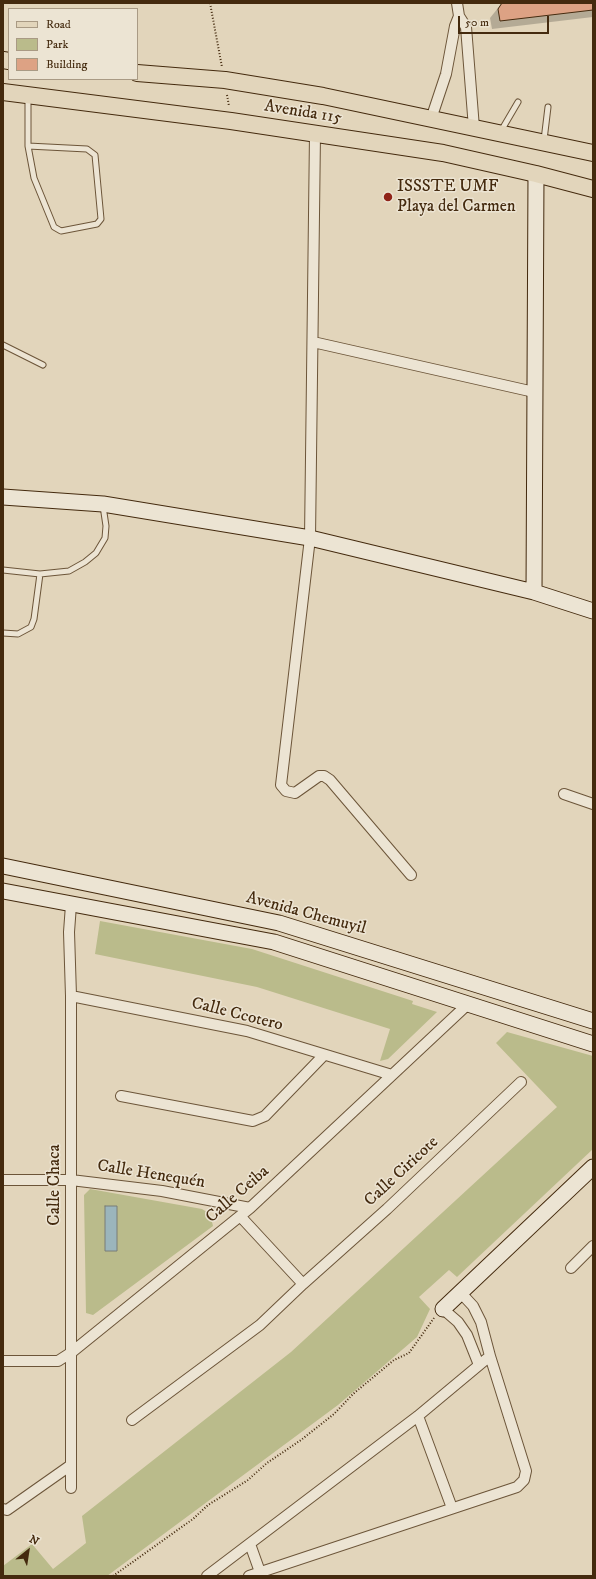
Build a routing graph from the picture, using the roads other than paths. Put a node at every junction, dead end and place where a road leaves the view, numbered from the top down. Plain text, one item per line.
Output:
1 (457, 3) edge
2 (459, 16) junction
3 (138, 73) edge
4 (3, 92) edge
5 (28, 95) junction
6 (518, 102) dead end
7 (548, 107) dead end
8 (431, 119) junction
9 (474, 128) junction
10 (316, 134) junction
11 (499, 134) junction
12 (543, 143) junction
13 (28, 146) junction
14 (593, 154) edge
15 (536, 174) junction
16 (593, 189) edge
17 (313, 342) junction
18 (3, 345) edge
19 (43, 365) dead end
20 (534, 392) junction
21 (3, 497) edge
22 (103, 504) junction
23 (310, 538) junction
24 (3, 570) edge
25 (40, 574) junction
26 (534, 592) junction
27 (593, 611) edge
28 (3, 632) edge
29 (564, 794) dead end
30 (593, 804) edge
31 (3, 866) edge
32 (411, 875) dead end
33 (3, 891) edge
34 (71, 904) junction
35 (279, 923) junction
36 (274, 942) junction
37 (71, 996) junction
38 (468, 1004) junction
39 (593, 1021) edge
40 (593, 1044) edge
41 (324, 1055) junction
42 (392, 1075) junction
43 (521, 1082) dead end
44 (121, 1096) dead end
45 (593, 1167) edge
46 (3, 1180) edge
47 (71, 1180) junction
48 (250, 1208) junction
49 (240, 1216) junction
50 (593, 1246) edge
51 (571, 1268) dead end
52 (303, 1284) junction
53 (460, 1292) junction
54 (443, 1309) joint
55 (72, 1352) junction
56 (490, 1356) junction
57 (3, 1360) edge
58 (479, 1365) junction
59 (418, 1416) junction
60 (132, 1420) dead end
61 (71, 1465) junction
62 (71, 1488) dead end
63 (452, 1508) junction
64 (3, 1510) edge
65 (250, 1544) junction
66 (260, 1572) junction
67 (208, 1576) edge
68 (250, 1576) edge

1 - 2 street
2 - 8 street
2 - 9 street
3 - 8 main road, Avenida 115
4 - 5 main road, Avenida 115
5 - 10 main road, Avenida 115
5 - 13 lane
6 - 11 lane
7 - 12 lane
8 - 9 main road, Avenida 115
9 - 11 main road, Avenida 115
10 - 15 main road, Avenida 115
10 - 17 street
11 - 12 main road, Avenida 115
12 - 14 main road, Avenida 115
13 - 13 lane
15 - 16 main road, Avenida 115
15 - 20 main road
17 - 20 street
17 - 23 street
18 - 19 lane
20 - 26 main road
21 - 22 main road
22 - 23 main road
22 - 25 lane
23 - 26 main road
23 - 32 street
24 - 25 lane
25 - 28 lane
26 - 27 main road
29 - 30 street
31 - 35 main road, Avenida Chemuyil
33 - 34 main road, Avenida Chemuyil
34 - 36 main road, Avenida Chemuyil
34 - 37 street, Calle Chaca
35 - 36 main road
35 - 39 main road, Avenida Chemuyil
36 - 38 main road, Avenida Chemuyil
37 - 41 street, Calle Ccotero
37 - 47 street, Calle Chaca
38 - 40 main road, Avenida Chemuyil
38 - 42 street, Calle Ceiba
41 - 42 street, Calle Ccotero
41 - 44 street
42 - 48 street, Calle Ceiba
43 - 52 street, Calle Ciricote
45 - 53 main road
46 - 47 street, Calle Henequén
47 - 48 street, Calle Henequén
47 - 55 street, Calle Chaca
48 - 49 street, Calle Ceiba
49 - 52 street
49 - 55 street, Calle Ceiba
50 - 51 street
52 - 60 street, Calle Ciricote
53 - 54 main road
53 - 56 street
54 - 58 street
55 - 57 street, Calle Ceiba
55 - 61 street, Calle Chaca
56 - 58 street
56 - 63 street
58 - 59 street
59 - 63 street
59 - 65 street
61 - 62 street, Calle Chaca
61 - 64 street
63 - 66 street
65 - 66 street
65 - 67 street
66 - 68 street

